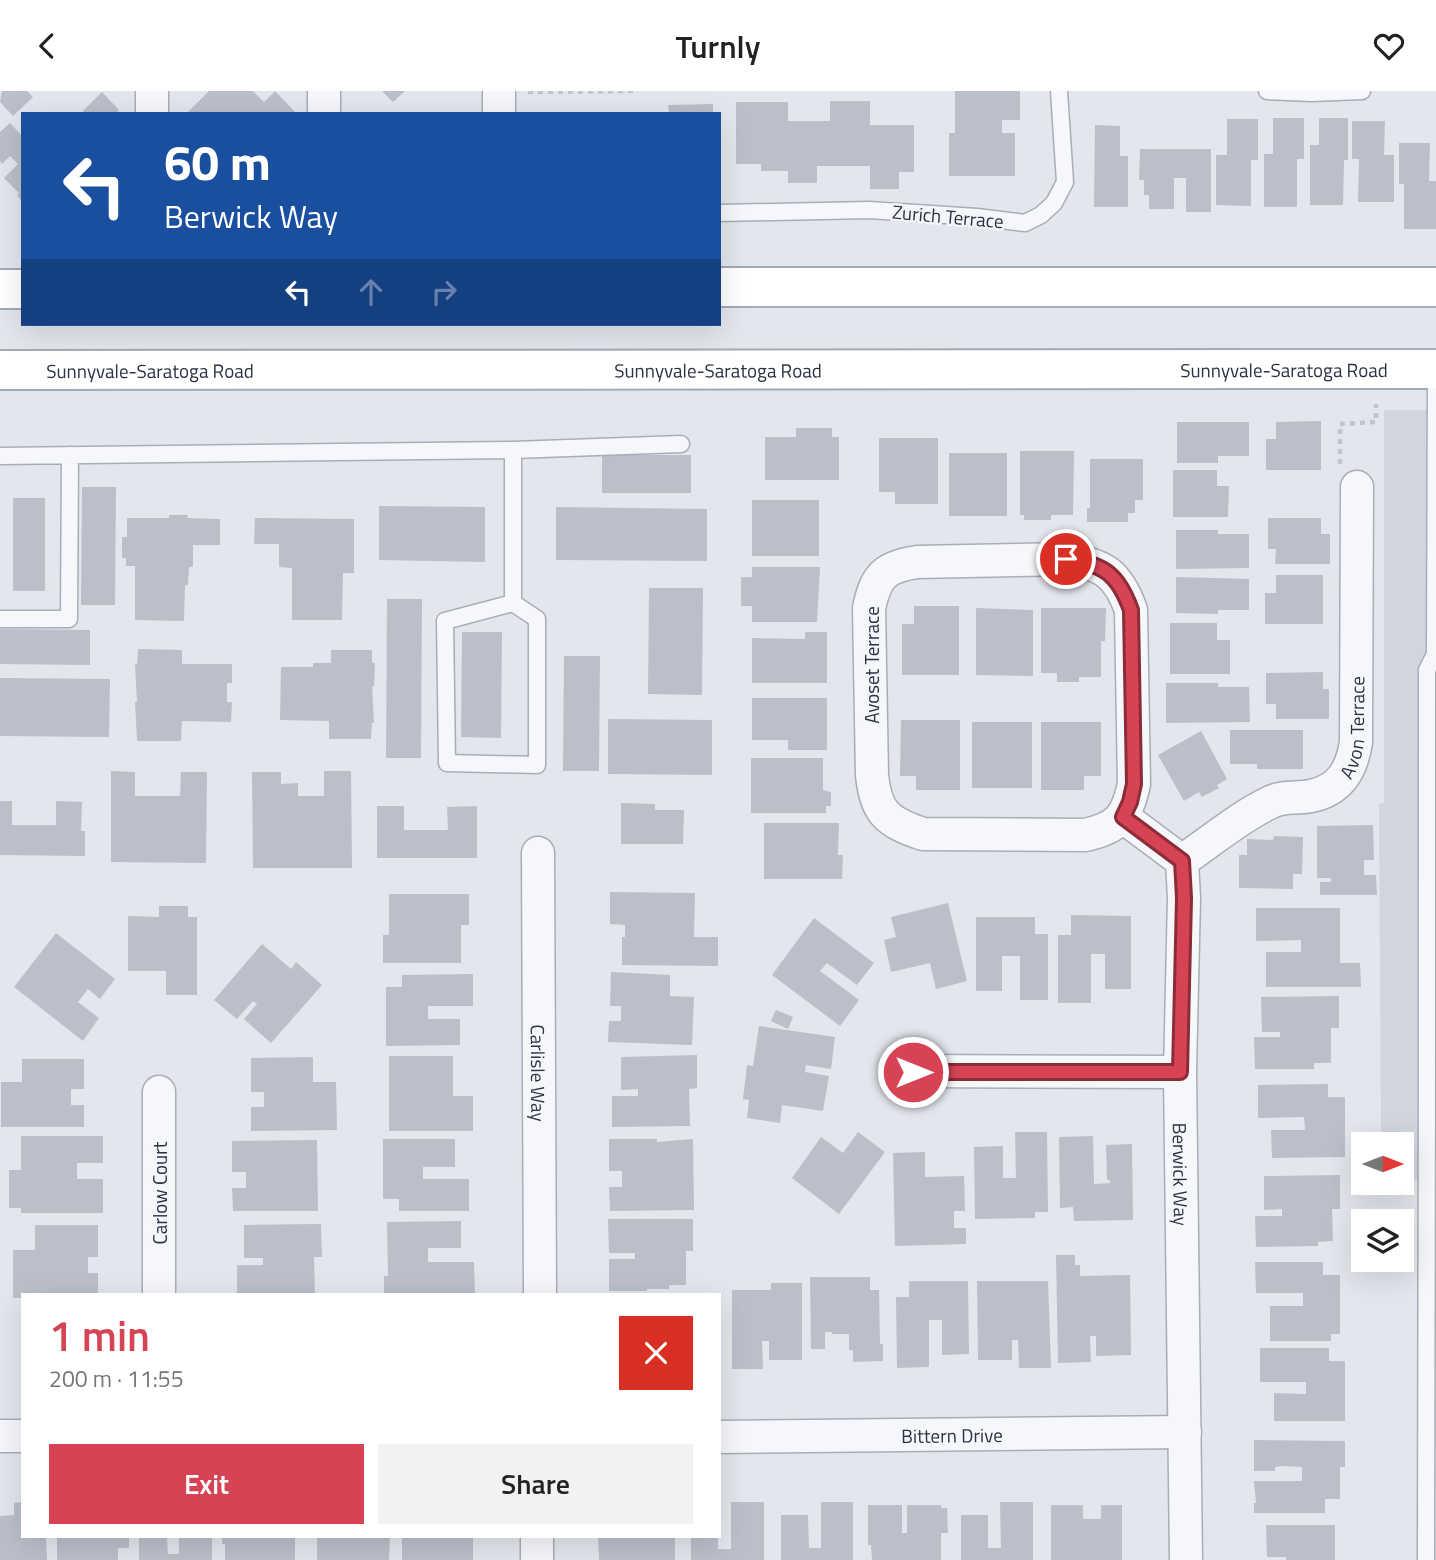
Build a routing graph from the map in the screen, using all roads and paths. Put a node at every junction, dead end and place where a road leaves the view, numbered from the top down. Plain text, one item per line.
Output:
1 (152, 91) edge
2 (324, 91) edge
3 (499, 91) edge
4 (636, 91) edge
5 (1059, 91) edge
6 (1266, 91) edge
7 (1362, 91) edge
8 (152, 112) edge
9 (324, 112) edge
10 (499, 112) edge
11 (721, 213) edge
12 (721, 287) edge
13 (1436, 287) edge
14 (0, 289) edge
15 (21, 289) edge
16 (1436, 369) edge
17 (0, 370) edge
18 (1376, 404) dead end
19 (681, 444) dead end
20 (513, 450) junction
21 (70, 455) junction
22 (0, 456) edge
23 (1349, 481) joint
24 (513, 603) junction
25 (0, 619) edge
26 (1123, 817) junction
27 (538, 853) dead end
28 (1182, 861) junction
29 (913, 1072) dead end
30 (1180, 1072) junction
31 (159, 1092) dead end
32 (1431, 1192) edge
33 (159, 1293) edge
34 (540, 1293) edge
35 (1432, 1317) edge
36 (1185, 1432) junction
37 (0, 1436) edge
38 (21, 1436) edge
39 (721, 1437) edge
40 (537, 1538) edge
41 (537, 1560) edge
42 (1186, 1560) edge
43 (1426, 1560) edge

1 - 8 street
2 - 9 street
3 - 4 path
3 - 10 street
5 - 11 lane, Zurich Terrace
6 - 7 lane
12 - 13 main road
14 - 15 main road
16 - 17 main road, Sunnyvale-Saratoga Road
16 - 32 lane
18 - 23 path
19 - 20 lane
20 - 21 lane
20 - 24 lane
21 - 22 lane
21 - 25 lane
23 - 28 street, Avon Terrace
24 - 24 lane
26 - 26 street, Avoset Terrace
26 - 28 street
27 - 34 street, Carlisle Way
28 - 30 street, Berwick Way
29 - 30 street
30 - 36 street, Berwick Way
31 - 33 street, Carlow Court
32 - 35 lane
35 - 43 lane
36 - 39 street, Bittern Drive
36 - 42 street, Berwick Way
37 - 38 street
40 - 41 street

